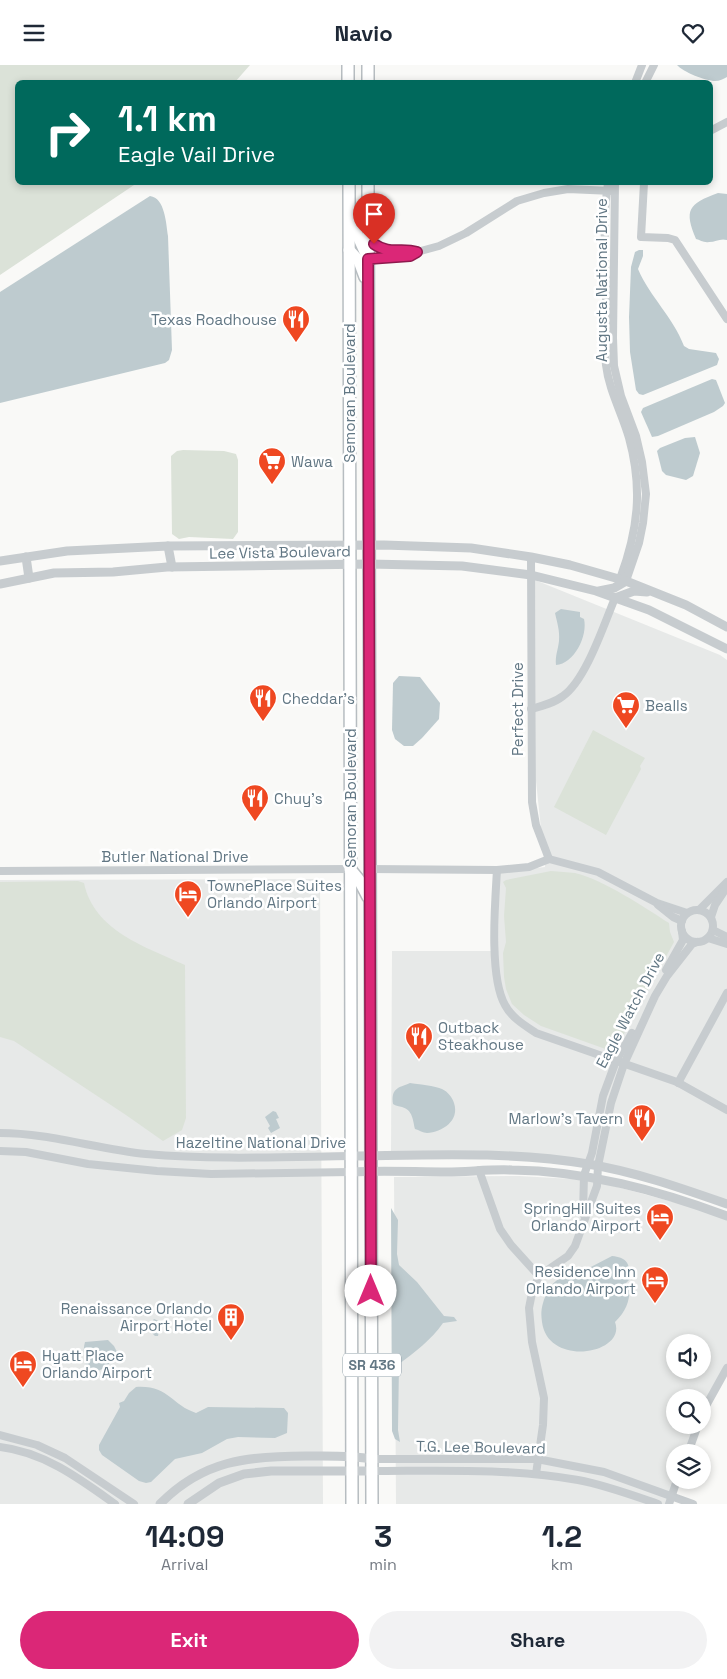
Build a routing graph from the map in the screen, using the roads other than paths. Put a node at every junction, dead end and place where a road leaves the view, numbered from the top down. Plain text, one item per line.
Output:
1 (348, 65) edge
2 (368, 65) edge
3 (642, 65) edge
4 (654, 65) edge
5 (348, 80) edge
6 (368, 80) edge
7 (636, 80) edge
8 (646, 80) edge
9 (727, 122) edge
10 (713, 129) edge
11 (349, 185) edge
12 (349, 185) edge
13 (368, 185) edge
14 (644, 185) edge
15 (611, 187) edge
16 (368, 240) junction
17 (349, 250) junction
18 (417, 252) junction
19 (368, 259) junction
20 (368, 291) junction
21 (727, 319) edge
22 (349, 545) junction
23 (369, 545) junction
24 (168, 546) junction
25 (26, 557) junction
26 (531, 557) junction
27 (0, 561) edge
28 (369, 564) junction
29 (349, 565) junction
30 (172, 567) junction
31 (531, 575) junction
32 (29, 578) junction
33 (623, 580) junction
34 (0, 584) edge
35 (596, 591) junction
36 (655, 593) junction
37 (615, 597) junction
38 (727, 627) edge
39 (726, 647) edge
40 (531, 709) junction
41 (350, 836) junction
42 (549, 859) junction
43 (350, 869) junction
44 (369, 869) junction
45 (497, 870) junction
46 (0, 871) edge
47 (727, 882) edge
48 (727, 887) edge
49 (369, 901) junction
50 (657, 903) junction
51 (699, 910) junction
52 (687, 913) junction
53 (711, 917) junction
54 (682, 921) junction
55 (713, 929) junction
56 (682, 931) junction
57 (708, 937) junction
58 (727, 937) edge
59 (697, 942) junction
60 (727, 944) edge
61 (727, 993) edge
62 (620, 1063) junction
63 (678, 1083) junction
64 (727, 1110) edge
65 (0, 1133) edge
66 (0, 1151) edge
67 (351, 1156) junction
68 (370, 1156) junction
69 (587, 1164) junction
70 (598, 1166) junction
71 (479, 1170) junction
72 (371, 1171) junction
73 (351, 1173) junction
74 (584, 1175) junction
75 (597, 1178) junction
76 (727, 1204) edge
77 (727, 1216) edge
78 (583, 1220) junction
79 (539, 1276) junction
80 (727, 1368) edge
81 (711, 1397) edge
82 (0, 1435) edge
83 (0, 1447) edge
84 (352, 1456) junction
85 (372, 1459) junction
86 (538, 1459) junction
87 (352, 1471) junction
88 (372, 1471) junction
89 (536, 1474) junction
90 (674, 1489) edge
91 (672, 1495) junction
92 (115, 1504) edge
93 (134, 1504) edge
94 (160, 1504) edge
95 (188, 1504) edge
96 (352, 1504) edge
97 (372, 1504) edge
98 (658, 1504) edge
99 (669, 1504) edge
100 (693, 1504) edge

1 - 5 main road
2 - 6 main road
3 - 7 street
4 - 8 street
9 - 10 street
11 - 17 main road, Semoran Boulevard / SR 436
12 - 19 main road
13 - 16 main road, Semoran Boulevard / SR 436
14 - 21 street
15 - 18 street
15 - 33 street, Augusta National Drive
16 - 18 street
16 - 19 main road, Semoran Boulevard / SR 436
17 - 20 main road
17 - 22 main road, Semoran Boulevard / SR 436
18 - 19 street
19 - 20 main road, Semoran Boulevard / SR 436
20 - 23 main road, Semoran Boulevard / SR 436
22 - 23 street, Lee Vista Boulevard
22 - 24 street, Lee Vista Boulevard
22 - 29 main road, Semoran Boulevard / SR 436
23 - 26 street, Lee Vista Boulevard
23 - 28 main road, Semoran Boulevard / SR 436
24 - 25 street, Lee Vista Boulevard
24 - 30 street
25 - 27 street, Lee Vista Boulevard
25 - 32 street
26 - 31 street, Perfect Drive
26 - 33 street, Lee Vista Boulevard
28 - 29 street, Lee Vista Boulevard
28 - 31 street, Lee Vista Boulevard
28 - 44 main road, Semoran Boulevard / SR 436
29 - 30 street, Lee Vista Boulevard
29 - 41 main road, Semoran Boulevard / SR 436
30 - 32 street, Lee Vista Boulevard
31 - 35 street, Lee Vista Boulevard
31 - 40 street, Perfect Drive
32 - 34 street, Lee Vista Boulevard
33 - 35 street
33 - 36 street, Lee Vista Boulevard
35 - 37 street, Lee Vista Boulevard
36 - 37 street
36 - 38 street, Lee Vista Boulevard
37 - 39 street, Lee Vista Boulevard
37 - 40 street
40 - 42 street, Perfect Drive
41 - 43 main road, Semoran Boulevard / SR 436
41 - 44 main road
42 - 45 street
42 - 50 street
43 - 46 street, Butler National Drive
43 - 49 main road
43 - 67 main road, Semoran Boulevard / SR 436
44 - 45 street
44 - 49 main road, Semoran Boulevard / SR 436
45 - 62 street
47 - 51 street
48 - 53 street
49 - 68 main road, Semoran Boulevard / SR 436
50 - 52 street
50 - 54 street
51 - 52 street
51 - 53 street
52 - 54 street
53 - 55 street
54 - 56 street, Eagle Watch Drive
55 - 57 street
55 - 58 street
56 - 59 street
56 - 62 street, Eagle Watch Drive
57 - 59 street, Eagle Watch Drive
57 - 60 street
59 - 62 street, Eagle Watch Drive
61 - 63 street
62 - 63 street
62 - 69 street, Eagle Watch Drive
62 - 70 street, Eagle Watch Drive
63 - 64 street
65 - 67 street, Hazeltine National Drive
66 - 73 street, Hazeltine National Drive
67 - 68 street, Hazeltine National Drive
67 - 73 main road, Semoran Boulevard / SR 436
68 - 69 street, Hazeltine National Drive
68 - 72 main road, Semoran Boulevard / SR 436
69 - 70 street, Hazeltine National Drive
69 - 74 street, Eagle Watch Drive
70 - 75 street, Eagle Watch Drive
70 - 76 street, Hazeltine National Drive
71 - 72 street, Hazeltine National Drive
71 - 74 street, Hazeltine National Drive
71 - 79 street
72 - 73 street, Hazeltine National Drive
72 - 85 main road, Semoran Boulevard / SR 436
73 - 84 main road, Semoran Boulevard / SR 436
74 - 75 street, Hazeltine National Drive
74 - 78 street, Eagle Watch Drive
75 - 77 street, Hazeltine National Drive
75 - 78 street, Eagle Watch Drive
78 - 79 street, Eagle Watch Drive
79 - 86 street
80 - 81 street
82 - 93 street
83 - 92 street
84 - 85 street, T.G. Lee Boulevard
84 - 87 main road, Semoran Boulevard / SR 436
84 - 94 street, T.G. Lee Boulevard
85 - 86 street, T.G. Lee Boulevard
85 - 88 main road, Semoran Boulevard / SR 436
86 - 89 street
86 - 91 street, T.G. Lee Boulevard
87 - 88 street, T.G. Lee Boulevard
87 - 95 street, T.G. Lee Boulevard
87 - 96 main road, Semoran Boulevard / SR 436
88 - 89 street, T.G. Lee Boulevard
88 - 97 main road, Semoran Boulevard / SR 436
89 - 98 street, T.G. Lee Boulevard
90 - 91 street
91 - 99 street
91 - 100 street, T.G. Lee Boulevard

